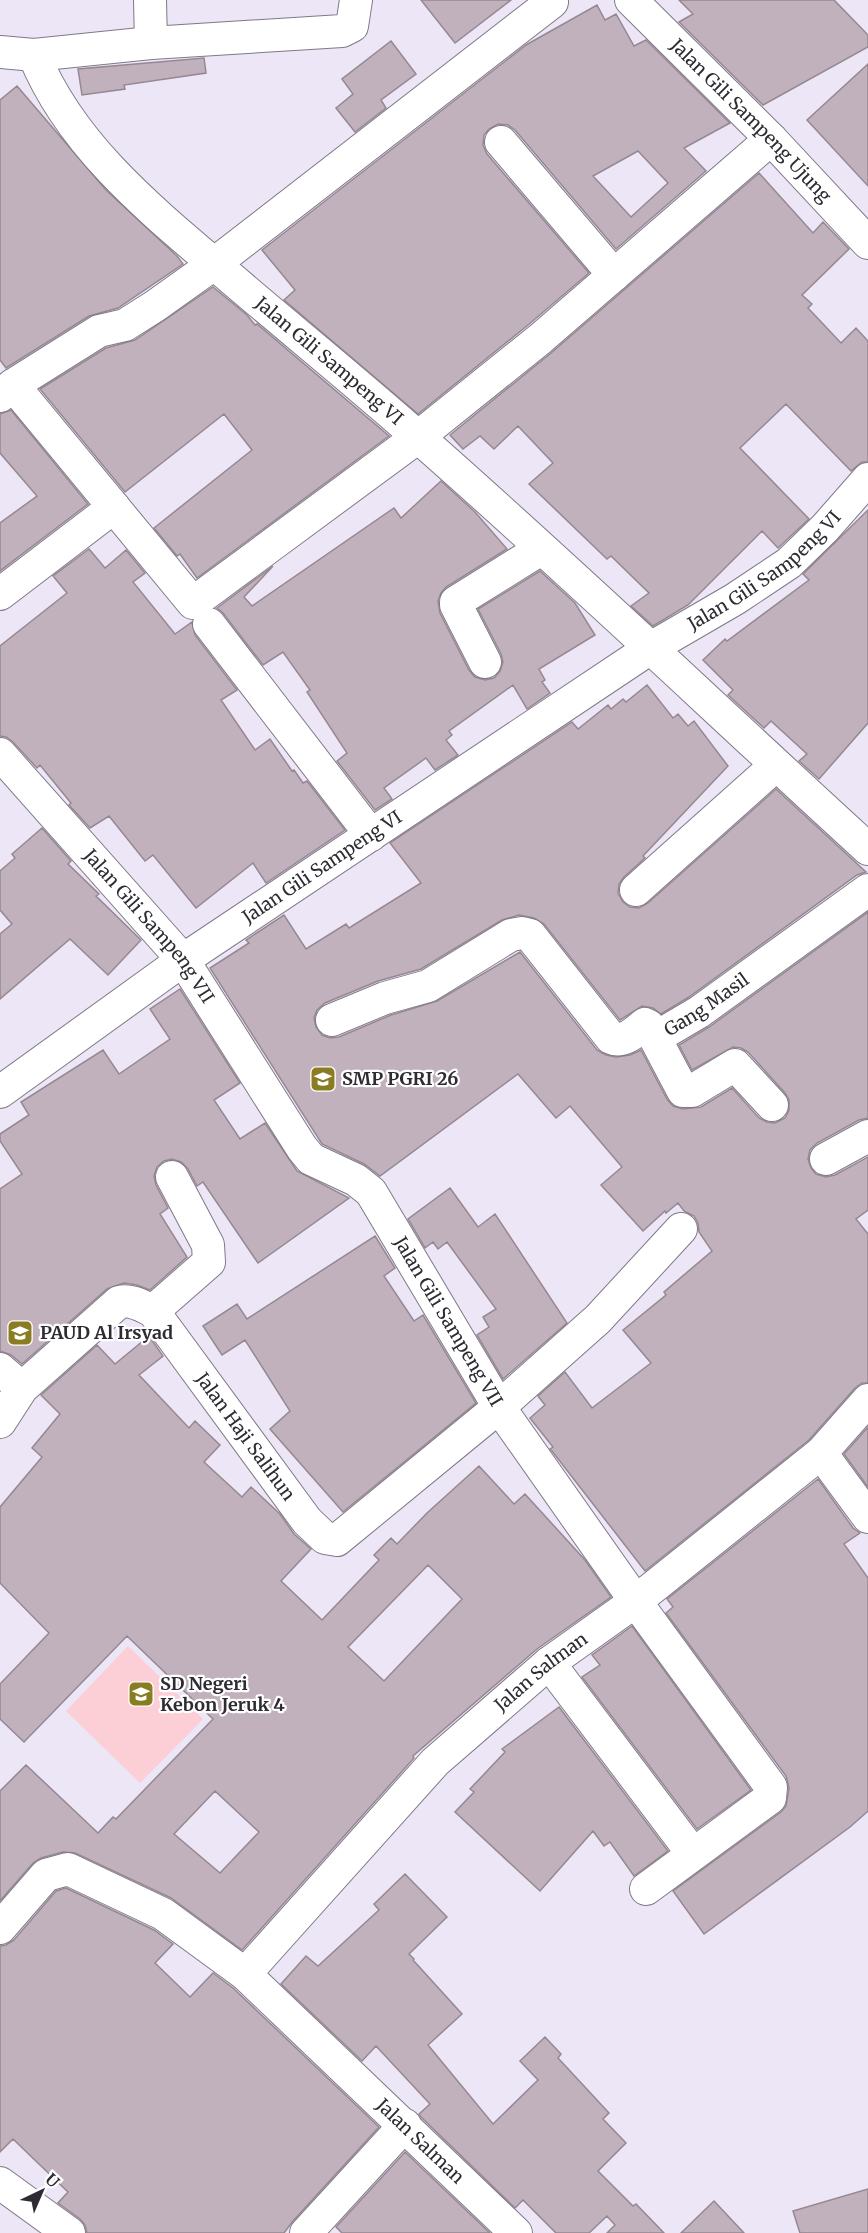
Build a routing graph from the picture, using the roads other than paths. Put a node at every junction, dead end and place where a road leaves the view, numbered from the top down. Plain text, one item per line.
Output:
1 (150, 0) edge
2 (356, 0) edge
3 (631, 0) edge
4 (554, 1) edge
5 (151, 43) junction
6 (0, 52) edge
7 (34, 55) junction
8 (771, 139) junction
9 (501, 142) dead end
10 (868, 243) edge
11 (214, 264) junction
12 (614, 275) junction
13 (6, 390) edge
14 (418, 437) junction
15 (868, 479) edge
16 (114, 507) junction
17 (541, 549) junction
18 (0, 594) edge
19 (209, 624) dead end
20 (649, 649) junction
21 (486, 662) dead end
22 (0, 754) edge
23 (776, 765) junction
24 (371, 835) junction
25 (868, 849) edge
26 (636, 890) dead end
27 (868, 890) edge
28 (183, 960) junction
29 (332, 1020) dead end
30 (655, 1038) junction
31 (0, 1092) edge
32 (772, 1105) dead end
33 (868, 1136) edge
34 (826, 1159) dead end
35 (172, 1177) dead end
36 (681, 1229) dead end
37 (153, 1311) junction
38 (11, 1379) edge
39 (868, 1400) edge
40 (499, 1407) junction
41 (0, 1422) edge
42 (821, 1452) junction
43 (868, 1517) edge
44 (636, 1601) junction
45 (549, 1663) junction
46 (693, 1854) junction
47 (646, 1889) dead end
48 (0, 1928) edge
49 (245, 1974) junction
50 (405, 2125) junction
51 (3, 2192) edge
52 (69, 2233) edge
53 (306, 2233) edge
54 (516, 2233) edge

1 - 5 street
2 - 5 street
3 - 8 street, Jalan Gili Sampeng Ujung
4 - 11 street
5 - 7 street
6 - 7 street
7 - 11 street, Jalan Gili Sampeng VI
8 - 10 street, Jalan Gili Sampeng Ujung
8 - 12 street
9 - 12 street
11 - 13 street
11 - 14 street, Jalan Gili Sampeng VI
12 - 14 street
13 - 16 street
14 - 16 street
14 - 17 street, Jalan Gili Sampeng VI
15 - 20 street, Jalan Gili Sampeng VI
16 - 18 street
17 - 20 street, Jalan Gili Sampeng VI
17 - 21 street
19 - 24 street
20 - 23 street, Jalan Gili Sampeng VI
20 - 24 street, Jalan Gili Sampeng VI
22 - 28 street, Jalan Gili Sampeng VII
23 - 25 street, Jalan Gili Sampeng VI
23 - 26 street
24 - 28 street, Jalan Gili Sampeng VI
27 - 30 street, Gang Masil
28 - 31 street, Jalan Gili Sampeng VI
28 - 40 street, Jalan Gili Sampeng VII
29 - 30 street, Gang Masil
30 - 32 street
33 - 34 street
35 - 37 street
36 - 40 street, Jalan Haji Salihun
37 - 38 street
37 - 40 street, Jalan Haji Salihun
38 - 41 street
39 - 42 street, Jalan Salman
40 - 44 street, Jalan Gili Sampeng VII
42 - 43 street
42 - 44 street, Jalan Salman
44 - 45 street, Jalan Salman
44 - 46 street, Jalan Gili Sampeng VII
45 - 46 street
45 - 49 street, Jalan Salman
46 - 47 street, Jalan Gili Sampeng VII
48 - 49 street, Jalan Salman
49 - 50 street, Jalan Salman
50 - 53 street
50 - 54 street, Jalan Salman
51 - 52 street

